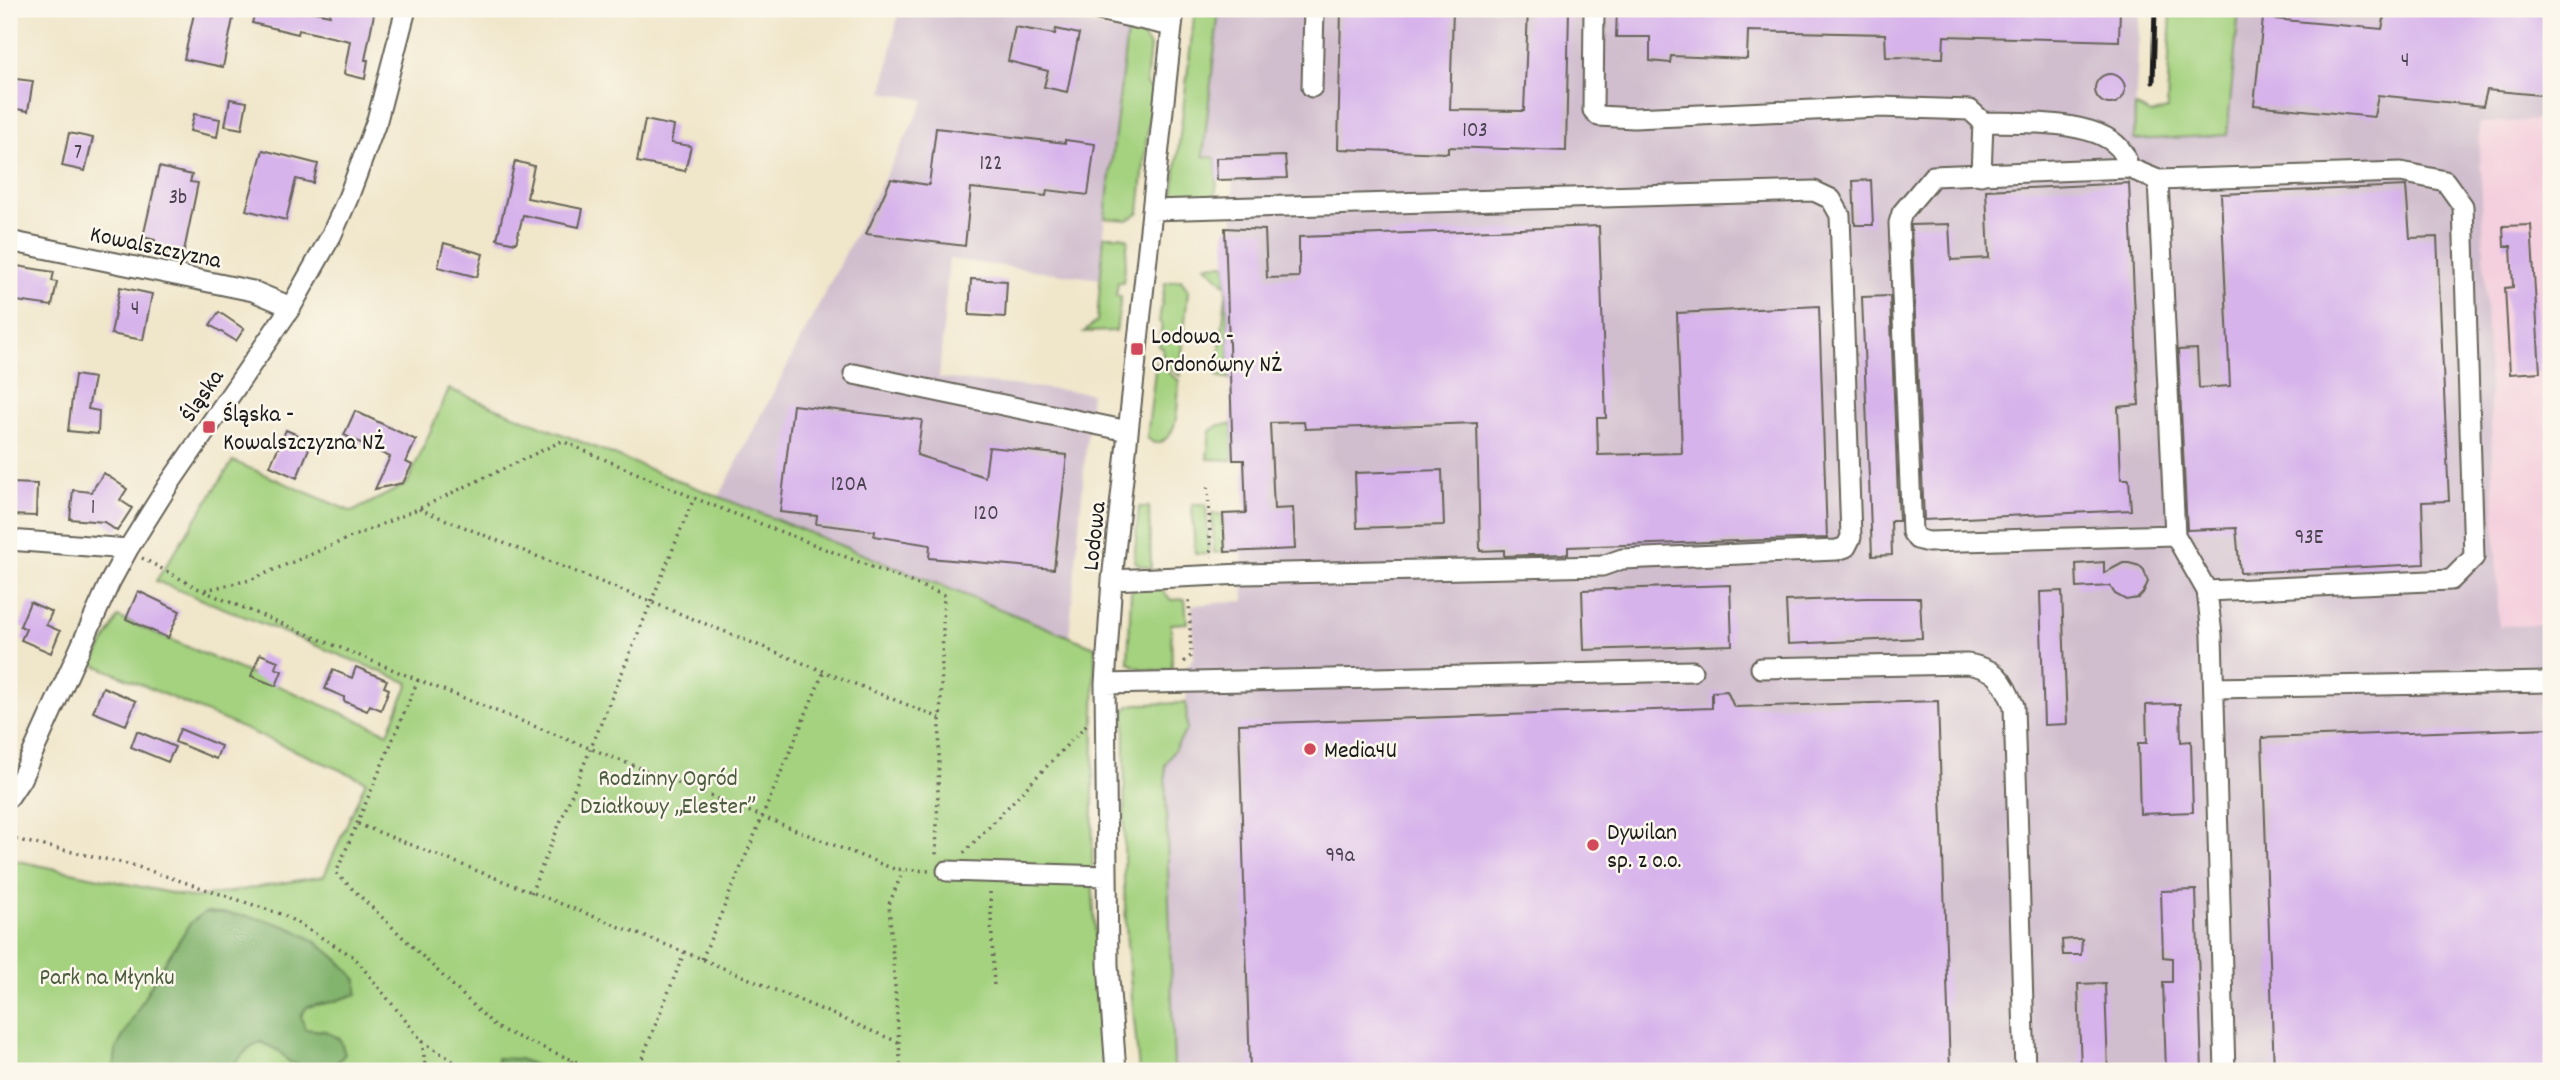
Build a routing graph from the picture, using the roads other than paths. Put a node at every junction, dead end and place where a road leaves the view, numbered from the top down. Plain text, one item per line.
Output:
1 (406, 9) edge
2 (1094, 9) edge
3 (1314, 9) edge
4 (1594, 9) edge
5 (1173, 18) edge
6 (1312, 87) dead end
7 (1983, 122) junction
8 (2129, 168) junction
9 (1981, 175) junction
10 (2158, 180) junction
11 (1152, 210) junction
12 (9, 241) edge
13 (291, 307) junction
14 (854, 374) dead end
15 (1128, 431) junction
16 (2175, 535) junction
17 (9, 540) edge
18 (128, 549) junction
19 (1112, 580) junction
20 (2207, 591) junction
21 (1761, 668) dead end
22 (1692, 671) dead end
23 (2551, 682) edge
24 (1105, 684) junction
25 (2214, 688) junction
26 (9, 797) edge
27 (941, 871) road end
28 (1106, 876) junction
29 (1116, 1071) edge
30 (2025, 1071) edge
31 (2225, 1071) edge

1 - 13 street, Śląska
2 - 5 street
3 - 6 street
4 - 7 street
5 - 11 street, Lodowa
7 - 8 street
7 - 9 street
8 - 9 street
8 - 10 street
9 - 16 street
10 - 16 street
10 - 20 street
11 - 15 street, Lodowa
11 - 19 street
12 - 13 street, Kowalszczyzna
13 - 18 street, Śląska
14 - 15 street
15 - 19 street, Lodowa
16 - 20 street
17 - 18 street
18 - 26 street, Śląska
19 - 24 street, Lodowa
20 - 25 street
21 - 30 street
22 - 24 street
23 - 25 street
24 - 28 street, Lodowa
25 - 31 street
27 - 28 street
28 - 29 street, Lodowa

